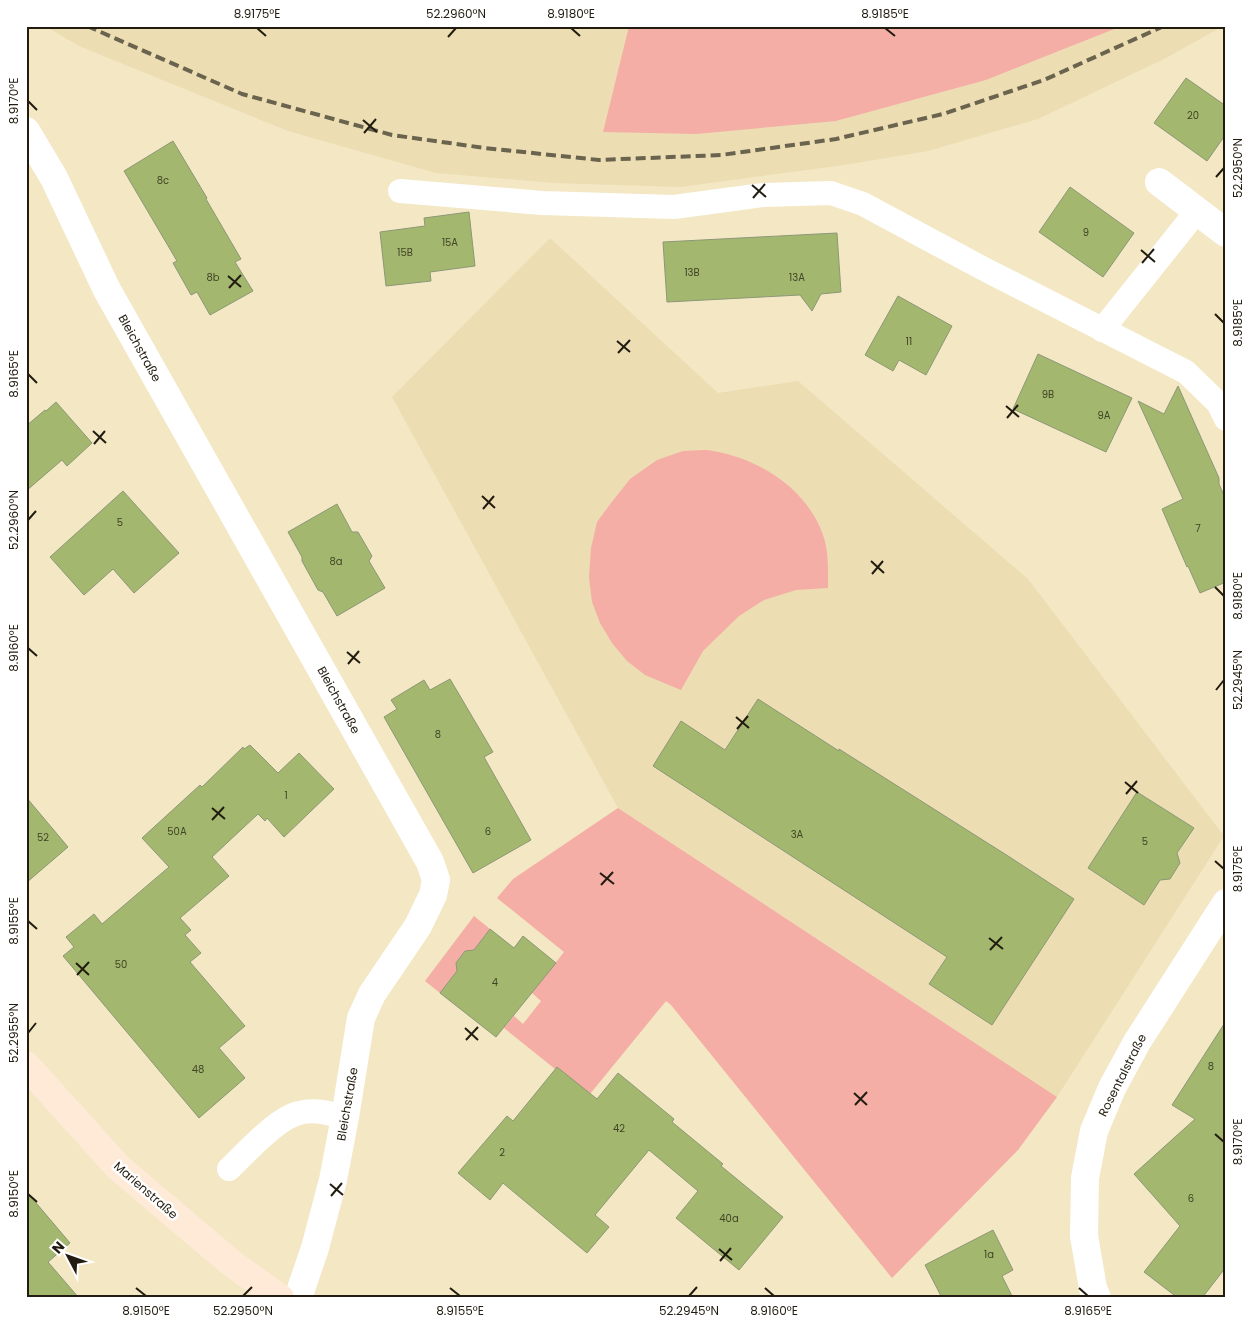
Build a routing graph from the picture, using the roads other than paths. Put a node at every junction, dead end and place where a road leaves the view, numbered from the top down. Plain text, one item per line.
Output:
1 (26, 131) edge
2 (1159, 182) dead end
3 (400, 191) dead end
4 (1197, 211) junction
5 (1226, 233) edge
6 (1102, 330) junction
7 (1226, 419) edge
8 (1226, 903) edge
9 (26, 1065) edge
10 (345, 1117) junction
11 (229, 1169) dead end
12 (280, 1298) edge
13 (298, 1298) edge
14 (1098, 1298) edge

1 - 10 street, Bleichstraße
2 - 4 street
3 - 6 lane
4 - 5 street
4 - 6 lane
6 - 7 lane
8 - 14 street, Rosentalstraße
9 - 12 street, Marienstraße
10 - 11 lane
10 - 13 street, Bleichstraße

